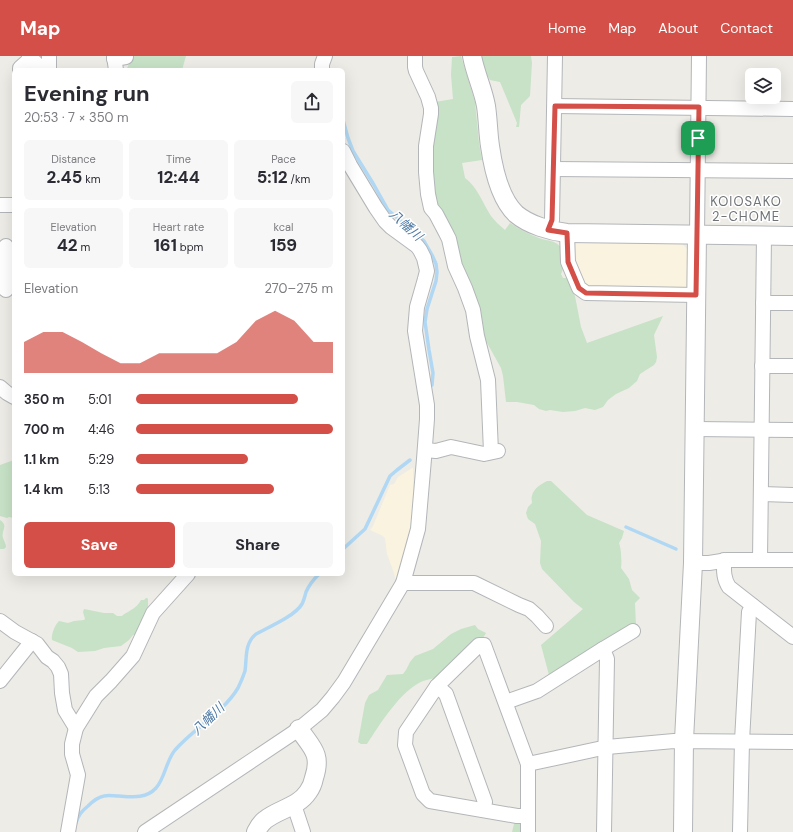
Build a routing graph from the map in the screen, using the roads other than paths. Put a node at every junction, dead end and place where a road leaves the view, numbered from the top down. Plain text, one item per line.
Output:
1 (49, 56) edge
2 (325, 56) edge
3 (415, 56) edge
4 (472, 56) edge
5 (555, 56) edge
6 (699, 56) edge
7 (30, 57) edge
8 (20, 68) edge
9 (41, 68) edge
10 (49, 68) edge
11 (322, 68) edge
12 (555, 106) junction
13 (699, 107) junction
14 (793, 109) edge
15 (345, 155) edge
16 (553, 169) junction
17 (698, 170) junction
18 (793, 171) edge
19 (0, 205) edge
20 (12, 205) edge
21 (548, 230) junction
22 (567, 233) junction
23 (697, 235) junction
24 (764, 236) junction
25 (793, 236) edge
26 (7, 246) edge
27 (7, 290) edge
28 (696, 295) junction
29 (763, 303) junction
30 (793, 303) edge
31 (762, 366) junction
32 (793, 366) edge
33 (0, 387) edge
34 (12, 396) edge
35 (695, 429) junction
36 (762, 429) junction
37 (793, 430) edge
38 (425, 450) junction
39 (761, 494) junction
40 (793, 495) edge
41 (724, 560) junction
42 (760, 560) junction
43 (793, 560) edge
44 (693, 563) junction
45 (186, 576) edge
46 (403, 583) junction
47 (753, 606) junction
48 (0, 621) edge
49 (546, 626) dead end
50 (633, 631) dead end
51 (793, 637) edge
52 (32, 641) junction
53 (603, 649) junction
54 (0, 681) edge
55 (437, 686) junction
56 (506, 702) junction
57 (76, 728) junction
58 (299, 729) junction
59 (684, 740) junction
60 (742, 742) junction
61 (793, 742) edge
62 (606, 747) junction
63 (528, 764) junction
64 (294, 805) junction
65 (483, 810) junction
66 (528, 816) junction
67 (68, 832) edge
68 (145, 832) edge
69 (256, 832) edge
70 (304, 832) edge
71 (528, 832) edge
72 (604, 832) edge
73 (682, 832) edge
74 (740, 832) edge

1 - 10 street
2 - 11 street
3 - 38 street
4 - 21 street
5 - 12 street
6 - 13 street
7 - 8 street
7 - 9 street
12 - 13 street
12 - 16 street
13 - 14 street
13 - 17 street
15 - 38 street
16 - 17 street
16 - 21 street
17 - 18 street
17 - 23 street
19 - 20 street
21 - 22 street
22 - 23 street
22 - 28 street
23 - 24 street
23 - 28 street
24 - 25 street
24 - 29 street
26 - 27 street
28 - 35 street
29 - 30 street
29 - 31 street
31 - 32 street
31 - 36 street
33 - 34 street
35 - 36 street
35 - 44 street
36 - 37 street
36 - 39 street
38 - 46 street
39 - 40 street
39 - 42 street
41 - 42 street
41 - 44 street
41 - 47 street
42 - 43 street
44 - 59 street
45 - 57 street
46 - 49 street
46 - 58 street
47 - 51 street
47 - 60 street
48 - 52 street
50 - 53 street
52 - 54 street
52 - 57 street
53 - 56 street
53 - 62 street
55 - 56 street
55 - 65 street
55 - 65 street
56 - 63 street
57 - 67 street
58 - 64 street
58 - 68 street
59 - 60 street
59 - 62 street
59 - 73 street
60 - 61 street
60 - 74 street
62 - 63 street
62 - 72 street
63 - 66 street
64 - 69 street
64 - 70 street
65 - 66 street
66 - 71 street

